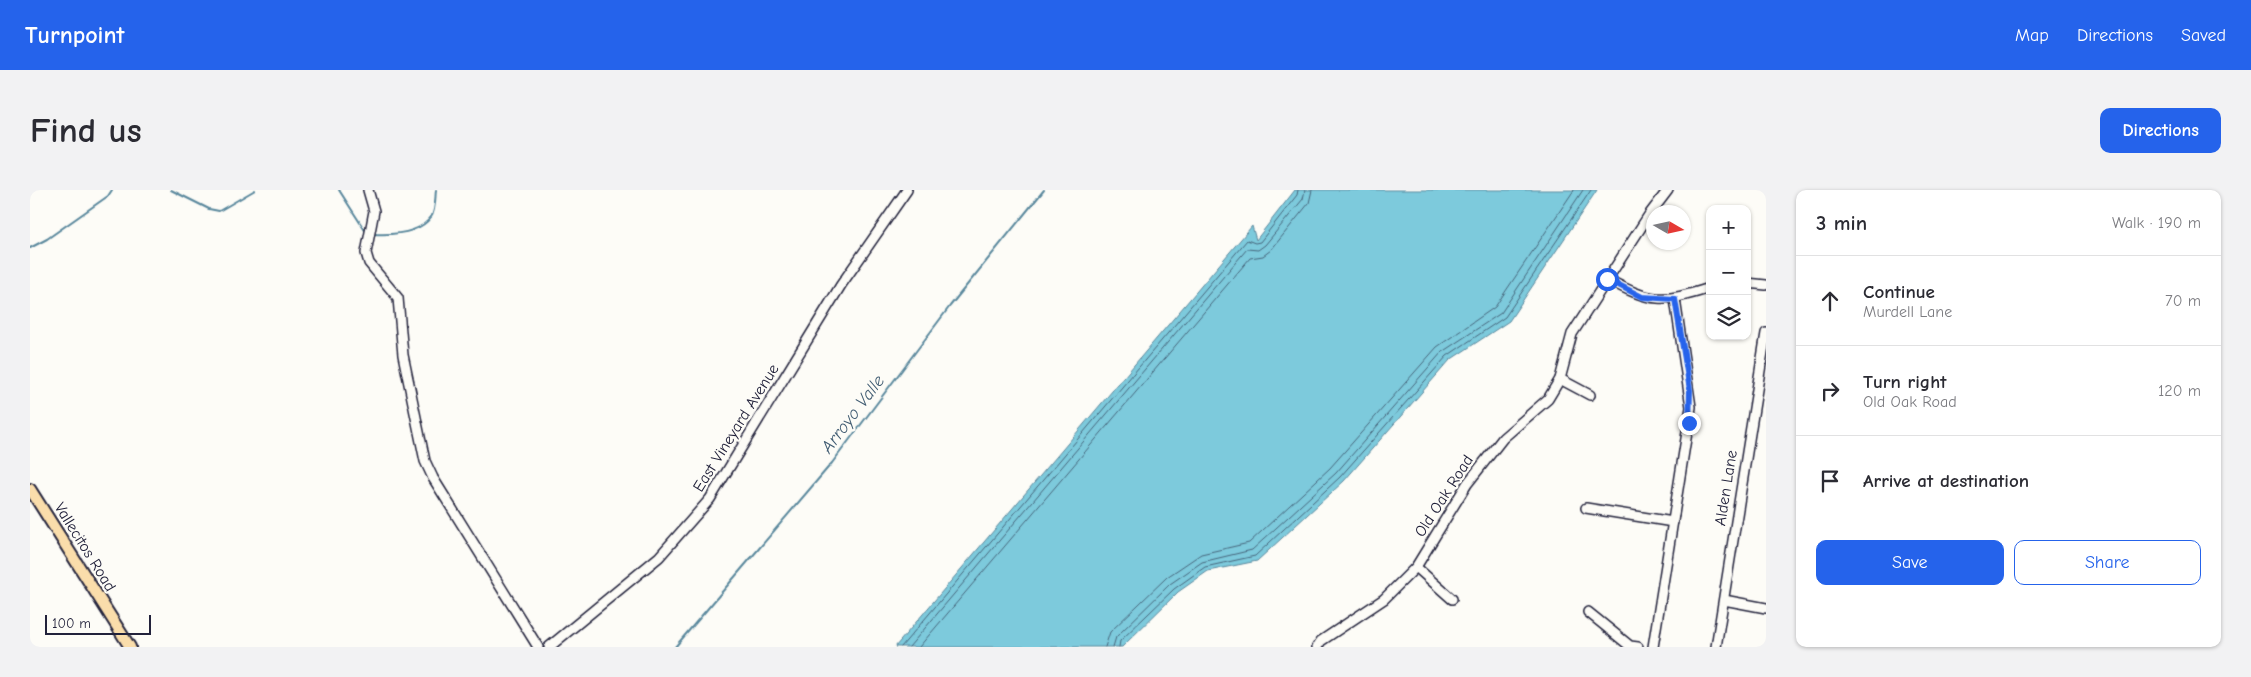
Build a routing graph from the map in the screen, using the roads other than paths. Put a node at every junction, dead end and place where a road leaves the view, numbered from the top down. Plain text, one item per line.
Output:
1 (368, 190) edge
2 (906, 190) edge
3 (1668, 190) edge
4 (1607, 279) junction
5 (1751, 283) edge
6 (1766, 285) edge
7 (1706, 289) edge
8 (1675, 299) junction
9 (1766, 333) edge
10 (1560, 379) junction
11 (1590, 395) dead end
12 (30, 489) edge
13 (1586, 508) dead end
14 (1673, 522) junction
15 (1416, 567) junction
16 (1452, 600) dead end
17 (1724, 600) junction
18 (1766, 608) edge
19 (1588, 612) dead end
20 (130, 647) edge
21 (538, 647) edge
22 (549, 647) edge
23 (1316, 647) edge
24 (1638, 647) edge
25 (1653, 647) edge
26 (1716, 647) edge

1 - 21 street
2 - 22 street, East Vineyard Avenue
3 - 4 street, Old Oak Road
4 - 8 street
4 - 10 street, Old Oak Road
5 - 6 street
7 - 8 street
8 - 14 street
9 - 17 street, Alden Lane
10 - 11 street
10 - 15 street, Old Oak Road
12 - 20 main road, Vallecitos Road
13 - 14 street
14 - 25 street
15 - 16 street
15 - 23 street, Old Oak Road
17 - 18 street
17 - 26 street, Alden Lane
19 - 24 street

